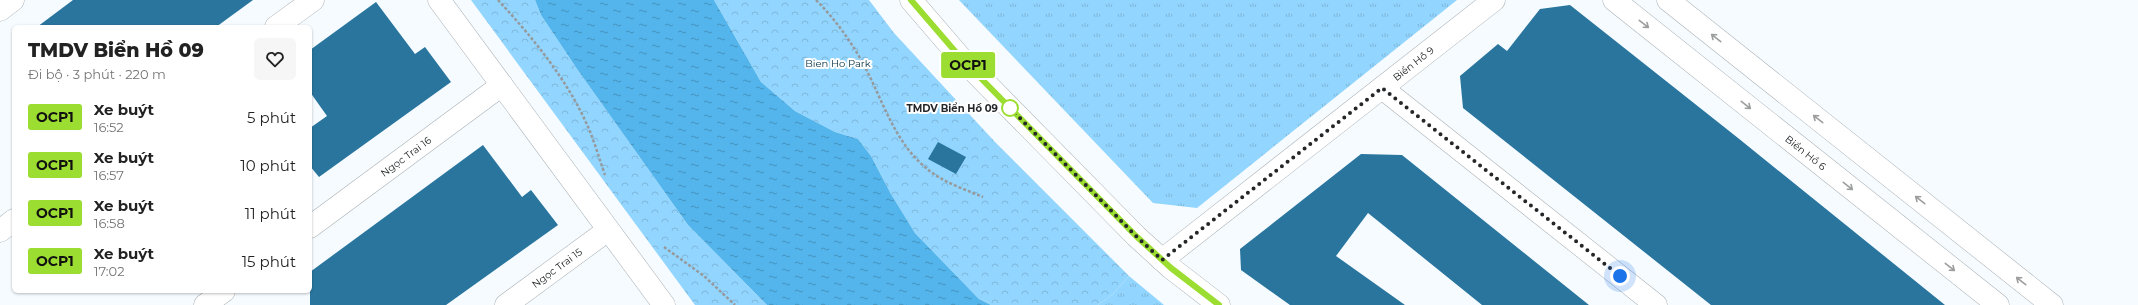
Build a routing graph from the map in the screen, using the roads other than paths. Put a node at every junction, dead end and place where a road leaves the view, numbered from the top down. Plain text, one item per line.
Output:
1 (13, 0) edge
2 (313, 0) edge
3 (439, 0) edge
4 (1494, 0) edge
5 (1614, 0) edge
6 (1668, 0) edge
7 (921, 3) edge
8 (0, 10) edge
9 (279, 25) edge
10 (502, 85) junction
11 (1382, 88) junction
12 (12, 222) edge
13 (312, 226) edge
14 (608, 230) junction
15 (0, 231) edge
16 (1162, 260) junction
17 (221, 293) edge
18 (205, 305) edge
19 (506, 305) edge
20 (664, 305) edge
21 (1219, 305) edge
22 (1656, 305) edge
23 (1998, 305) edge
24 (2052, 305) edge

1 - 8 street
2 - 9 street
3 - 10 street
4 - 11 street, Biển Hồ 9
5 -> 23 street, Biển Hồ 6
24 -> 6 street
7 - 16 street
10 - 13 street, Ngọc Trai 16
10 - 14 street
11 - 16 street, Biển Hồ 9
11 - 22 street
12 - 15 street
14 - 19 street, Ngọc Trai 15
14 - 20 street
16 - 21 street
17 - 18 street

